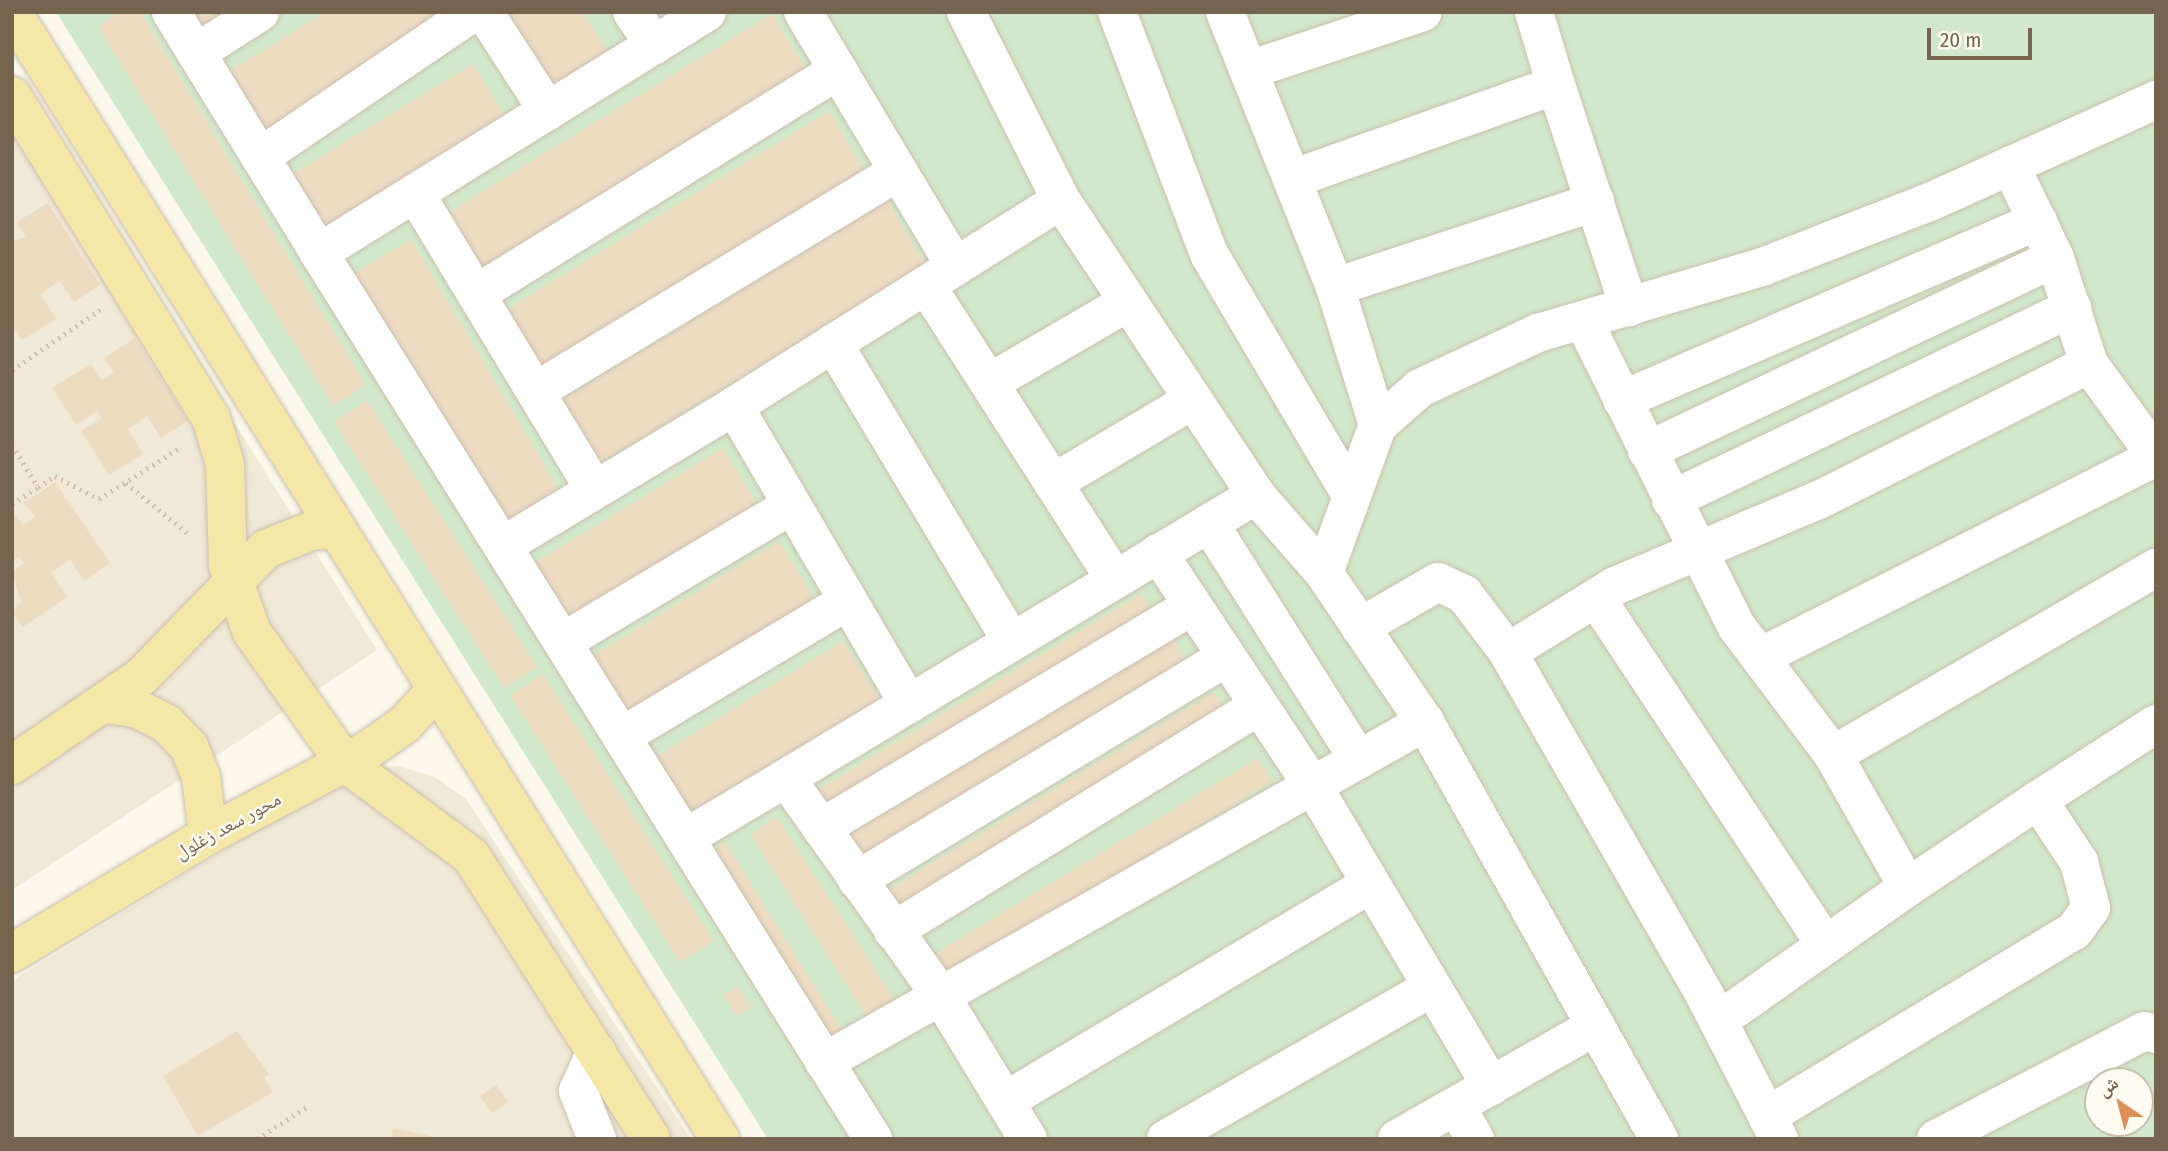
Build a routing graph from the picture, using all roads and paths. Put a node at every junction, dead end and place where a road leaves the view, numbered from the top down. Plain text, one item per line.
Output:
1 (12, 12) edge
2 (171, 12) edge
3 (260, 12) edge
4 (473, 12) edge
5 (484, 12) edge
6 (632, 12) edge
7 (707, 12) edge
8 (803, 12) edge
9 (966, 12) edge
10 (1117, 12) edge
11 (1225, 12) edge
12 (1423, 12) edge
13 (1534, 12) edge
14 (1366, 21) edge
15 (654, 45) junction
16 (196, 52) junction
17 (838, 70) junction
18 (1249, 70) junction
19 (1556, 85) junction
20 (12, 96) edge
21 (2156, 100) edge
22 (548, 111) junction
23 (260, 157) junction
24 (2010, 165) junction
25 (899, 171) junction
26 (1292, 179) junction
27 (415, 193) junction
28 (1061, 200) junction
29 (1595, 202) junction
30 (2038, 221) junction
31 (318, 253) junction
32 (2055, 257) junction
33 (941, 276) junction
34 (1335, 287) junction
35 (132, 288) junction
36 (476, 294) junction
37 (1128, 302) junction
38 (1629, 307) junction
39 (2072, 308) junction
40 (1583, 320) junction
41 (833, 343) junction
42 (2089, 363) junction
43 (12, 370) edge
44 (989, 383) junction
45 (536, 391) junction
46 (1193, 400) junction
47 (1622, 400) junction
48 (734, 406) junction
49 (214, 425) junction
50 (1378, 425) junction
51 (12, 445) edge
52 (1647, 451) junction
53 (2156, 457) edge
54 (1053, 482) junction
55 (127, 483) junction
56 (38, 487) junction
57 (596, 490) junction
58 (1350, 494) junction
59 (1255, 495) junction
60 (1671, 500) junction
61 (12, 504) edge
62 (792, 505) junction
63 (1209, 523) junction
64 (336, 529) junction
65 (504, 545) junction
66 (1694, 548) junction
67 (1158, 553) junction
68 (2156, 568) edge
69 (1324, 573) junction
70 (230, 575) junction
71 (1115, 579) junction
72 (1596, 598) junction
73 (848, 601) junction
74 (1192, 606) junction
75 (1360, 626) junction
76 (564, 641) junction
77 (1012, 642) junction
78 (1508, 652) junction
79 (1760, 657) junction
80 (1225, 659) junction
81 (437, 689) junction
82 (107, 704) junction
83 (909, 704) junction
84 (1256, 708) junction
85 (1425, 722) junction
86 (2156, 723) edge
87 (622, 736) junction
88 (1833, 755) junction
89 (1359, 760) junction
90 (344, 762) junction
91 (13, 763) edge
92 (786, 778) junction
93 (1313, 786) junction
94 (2038, 800) junction
95 (821, 828) junction
96 (208, 835) junction
97 (685, 838) junction
98 (857, 880) junction
99 (1371, 884) junction
100 (1909, 887) junction
101 (893, 931) junction
102 (1826, 945) junction
103 (12, 953) edge
104 (1432, 987) junction
105 (941, 996) junction
106 (1718, 1021) junction
107 (1596, 1026) junction
108 (2156, 1034) edge
109 (596, 1051) junction
110 (824, 1062) junction
111 (1491, 1086) junction
112 (1005, 1101) junction
113 (310, 1105) dead end
114 (1456, 1106) junction
115 (1773, 1127) edge
116 (1652, 1137) edge
117 (257, 1139) edge
118 (597, 1139) edge
119 (651, 1139) edge
120 (720, 1139) edge
121 (873, 1139) edge
122 (1028, 1139) edge
123 (1166, 1139) edge
124 (1397, 1139) edge
125 (1475, 1139) edge
126 (1936, 1139) edge

1 - 64 main road
2 - 16 street
3 - 16 street
4 - 23 street
5 - 22 street
6 - 15 street
7 - 15 street
8 - 17 street
9 - 28 street
10 - 58 street
11 - 18 street
12 - 14 street
13 - 19 street
14 - 18 street
15 - 22 street
16 - 23 street
17 - 25 street
17 - 36 street
18 - 26 street
19 - 26 street
19 - 29 street
20 - 35 main road
21 - 24 street
22 - 27 street
23 - 31 street
24 - 30 street
24 - 38 street
25 - 33 street
25 - 45 street
26 - 34 street
27 - 31 street
27 - 36 street
28 - 33 street
28 - 37 street
29 - 34 street
29 - 38 street
30 - 32 street
30 - 47 street
31 - 65 street
32 - 39 street
32 - 52 street
33 - 41 street
33 - 44 street
34 - 50 street
35 - 43 path
35 - 49 main road
36 - 45 street
37 - 44 street
37 - 46 street
38 - 40 street
39 - 42 street
39 - 60 street
40 - 47 street
40 - 50 street
41 - 48 street
41 - 77 street
42 - 53 street
42 - 66 street
44 - 54 street
45 - 57 street
46 - 54 street
46 - 59 street
47 - 52 street
48 - 57 street
48 - 62 street
49 - 55 path
49 - 70 main road
50 - 58 street
51 - 56 path
52 - 60 street
53 - 79 street
54 - 71 street
55 - 56 path
55 - 70 path
56 - 61 path
57 - 65 street
58 - 69 street
59 - 63 street
59 - 69 street
60 - 66 street
62 - 73 street
62 - 76 street
63 - 67 street
63 - 89 street
64 - 70 main road
64 - 81 main road
65 - 76 street
66 - 72 street
66 - 79 street
67 - 71 street
67 - 74 street
68 - 88 street
69 - 75 street
70 - 82 main road
70 - 90 main road
71 - 77 street
72 - 78 street
72 - 102 street
73 - 83 street
73 - 87 street
74 - 80 street
74 - 95 street
75 - 78 street
75 - 85 street
76 - 87 street
77 - 83 street
78 - 106 street
79 - 88 street
80 - 84 street
80 - 98 street
81 - 90 main road, محور سعد زغلول
81 - 120 main road
82 - 91 main road
82 - 96 main road
83 - 92 street
84 - 93 street
84 - 101 street
85 - 89 street
85 - 107 street
86 - 94 street
87 - 97 street
88 - 100 street
89 - 93 street
90 - 96 main road, محور سعد زغلول
90 - 109 main road
92 - 95 street
92 - 97 street
93 - 99 street
93 - 105 street
94 - 100 street
94 - 115 street
95 - 98 street
96 - 103 main road, محور سعد زغلول
97 - 110 street
98 - 101 street
99 - 104 street
99 - 112 street
100 - 102 street
101 - 105 street
102 - 106 street
104 - 111 street
104 - 123 street
105 - 110 street
105 - 112 street
106 - 115 street
107 - 111 street
107 - 116 street
108 - 126 street
109 - 118 street
109 - 119 main road
110 - 121 street
111 - 114 street
112 - 122 street
113 - 117 path
114 - 124 street
114 - 125 street

